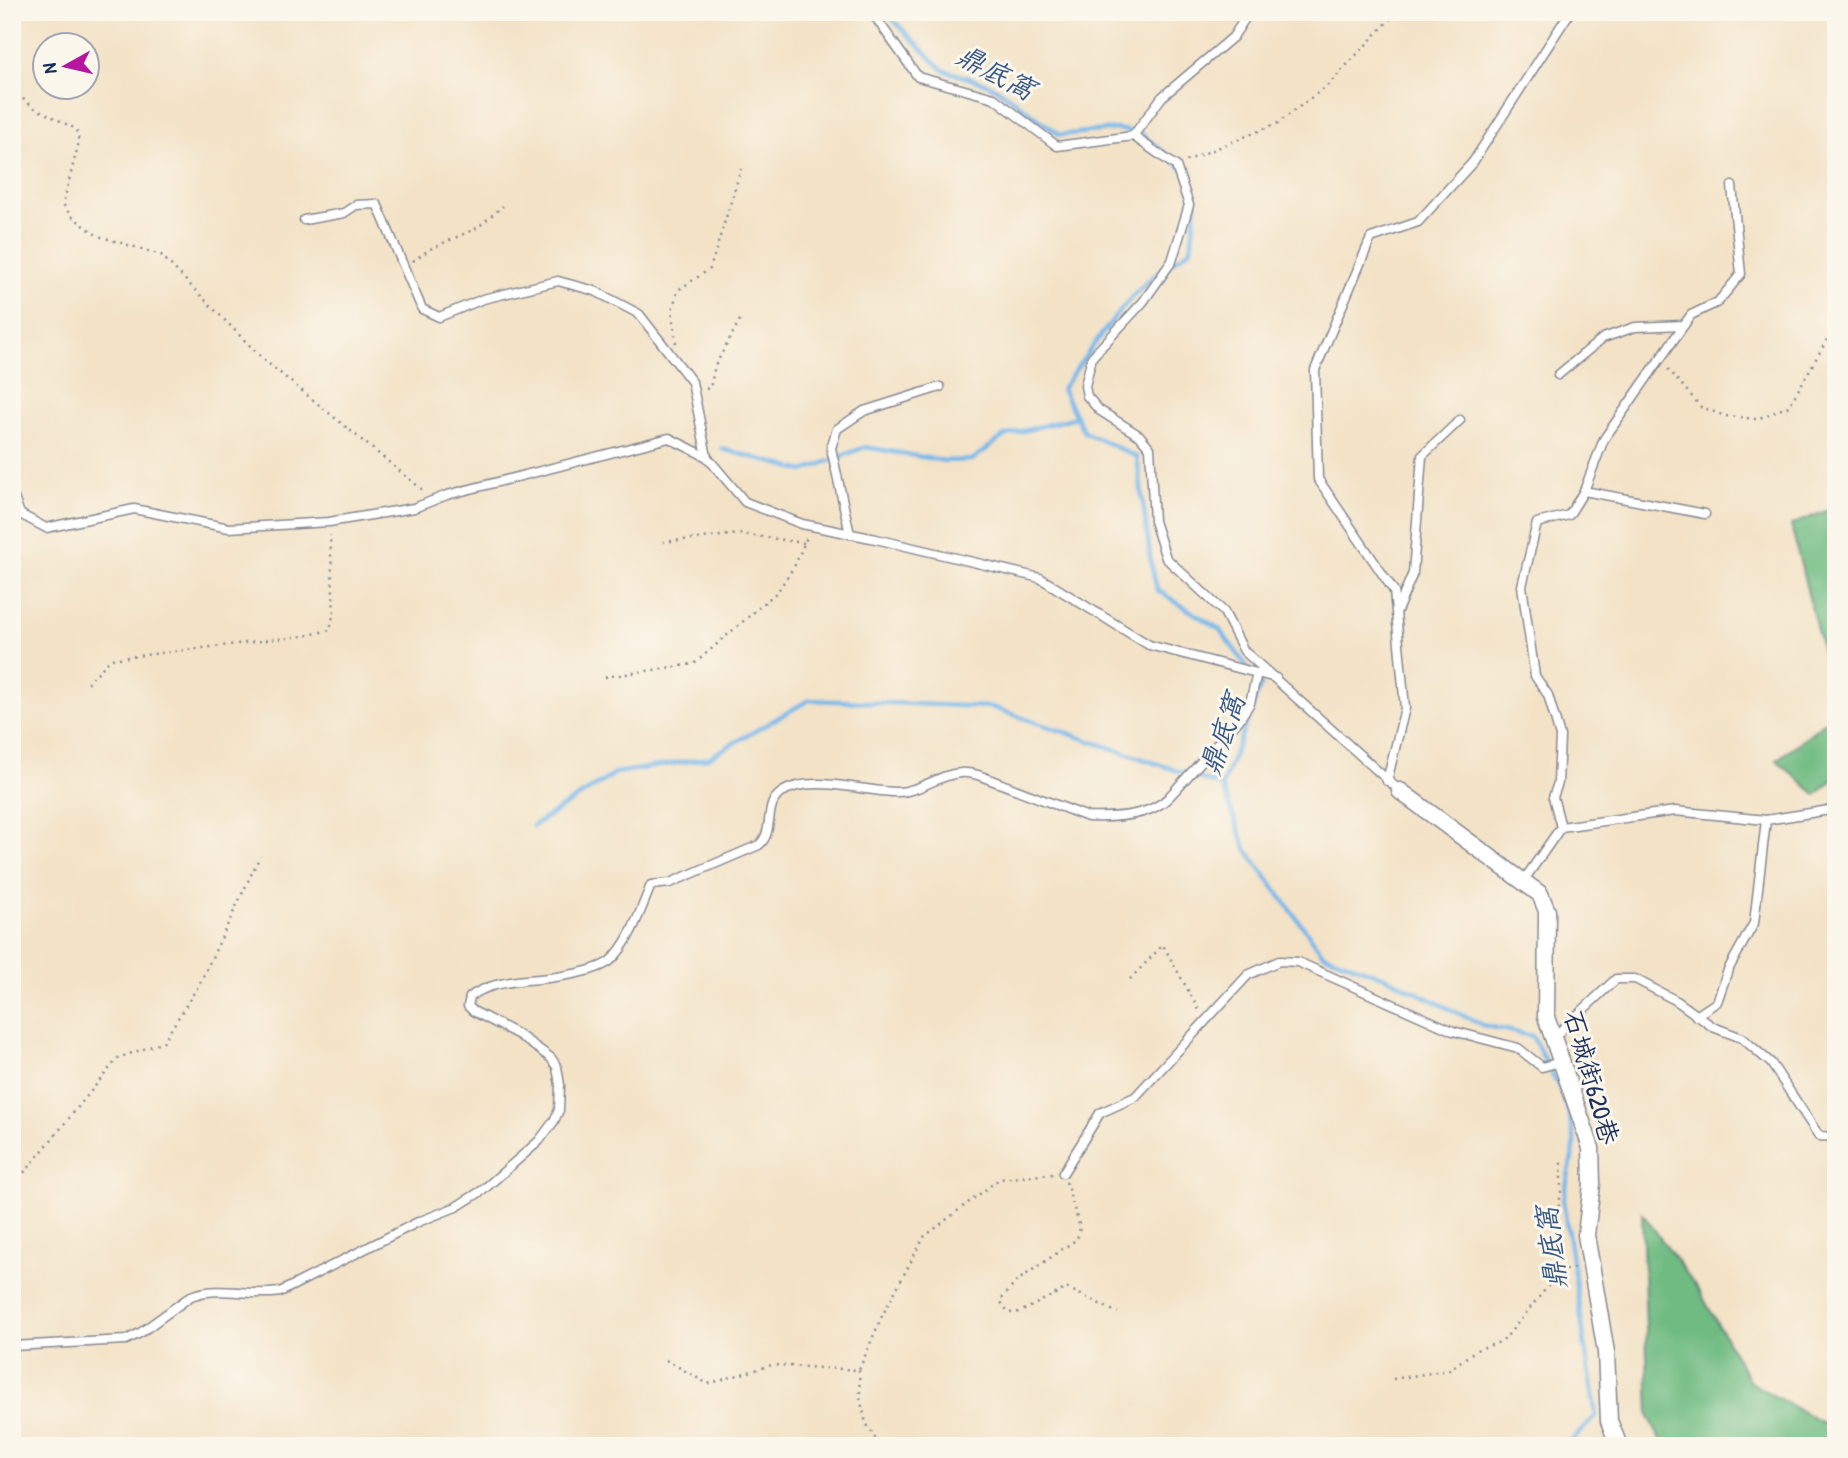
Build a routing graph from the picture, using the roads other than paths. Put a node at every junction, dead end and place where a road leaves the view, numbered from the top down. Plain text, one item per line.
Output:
1 (875, 12) edge
2 (1249, 12) edge
3 (1570, 12) edge
4 (1133, 136) junction
5 (1732, 186) dead end
6 (304, 220) dead end
7 (1684, 325) junction
8 (1558, 375) dead end
9 (940, 387) dead end
10 (1460, 420) dead end
11 (707, 457) junction
12 (1584, 491) junction
13 (12, 493) edge
14 (1705, 514) dead end
15 (850, 534) junction
16 (1396, 613) junction
17 (1257, 673) junction
18 (1276, 678) junction
19 (1387, 781) junction
20 (1400, 791) joint
21 (1836, 809) edge
22 (1766, 820) junction
23 (1561, 827) junction
24 (1524, 880) junction
25 (1696, 1016) junction
26 (1554, 1037) junction
27 (1560, 1062) junction
28 (1836, 1137) edge
29 (1063, 1173) road end
30 (12, 1346) edge
31 (1619, 1446) edge

1 - 4 lane
2 - 4 lane
3 - 16 lane
4 - 18 lane
5 - 7 lane
6 - 11 lane
7 - 8 lane
7 - 12 lane
9 - 15 lane
10 - 16 lane
11 - 13 lane
11 - 15 lane
12 - 14 lane
12 - 23 lane
15 - 17 lane
16 - 19 lane
17 - 18 lane
17 - 30 lane
18 - 19 lane
19 - 20 lane
20 - 24 street, 石城街620巷
21 - 22 lane
22 - 23 lane
22 - 25 lane
23 - 24 lane
24 - 26 street, 石城街620巷
25 - 26 lane
25 - 28 lane
26 - 27 street, 石城街620巷
27 - 29 lane
27 - 31 street, 石城街620巷

